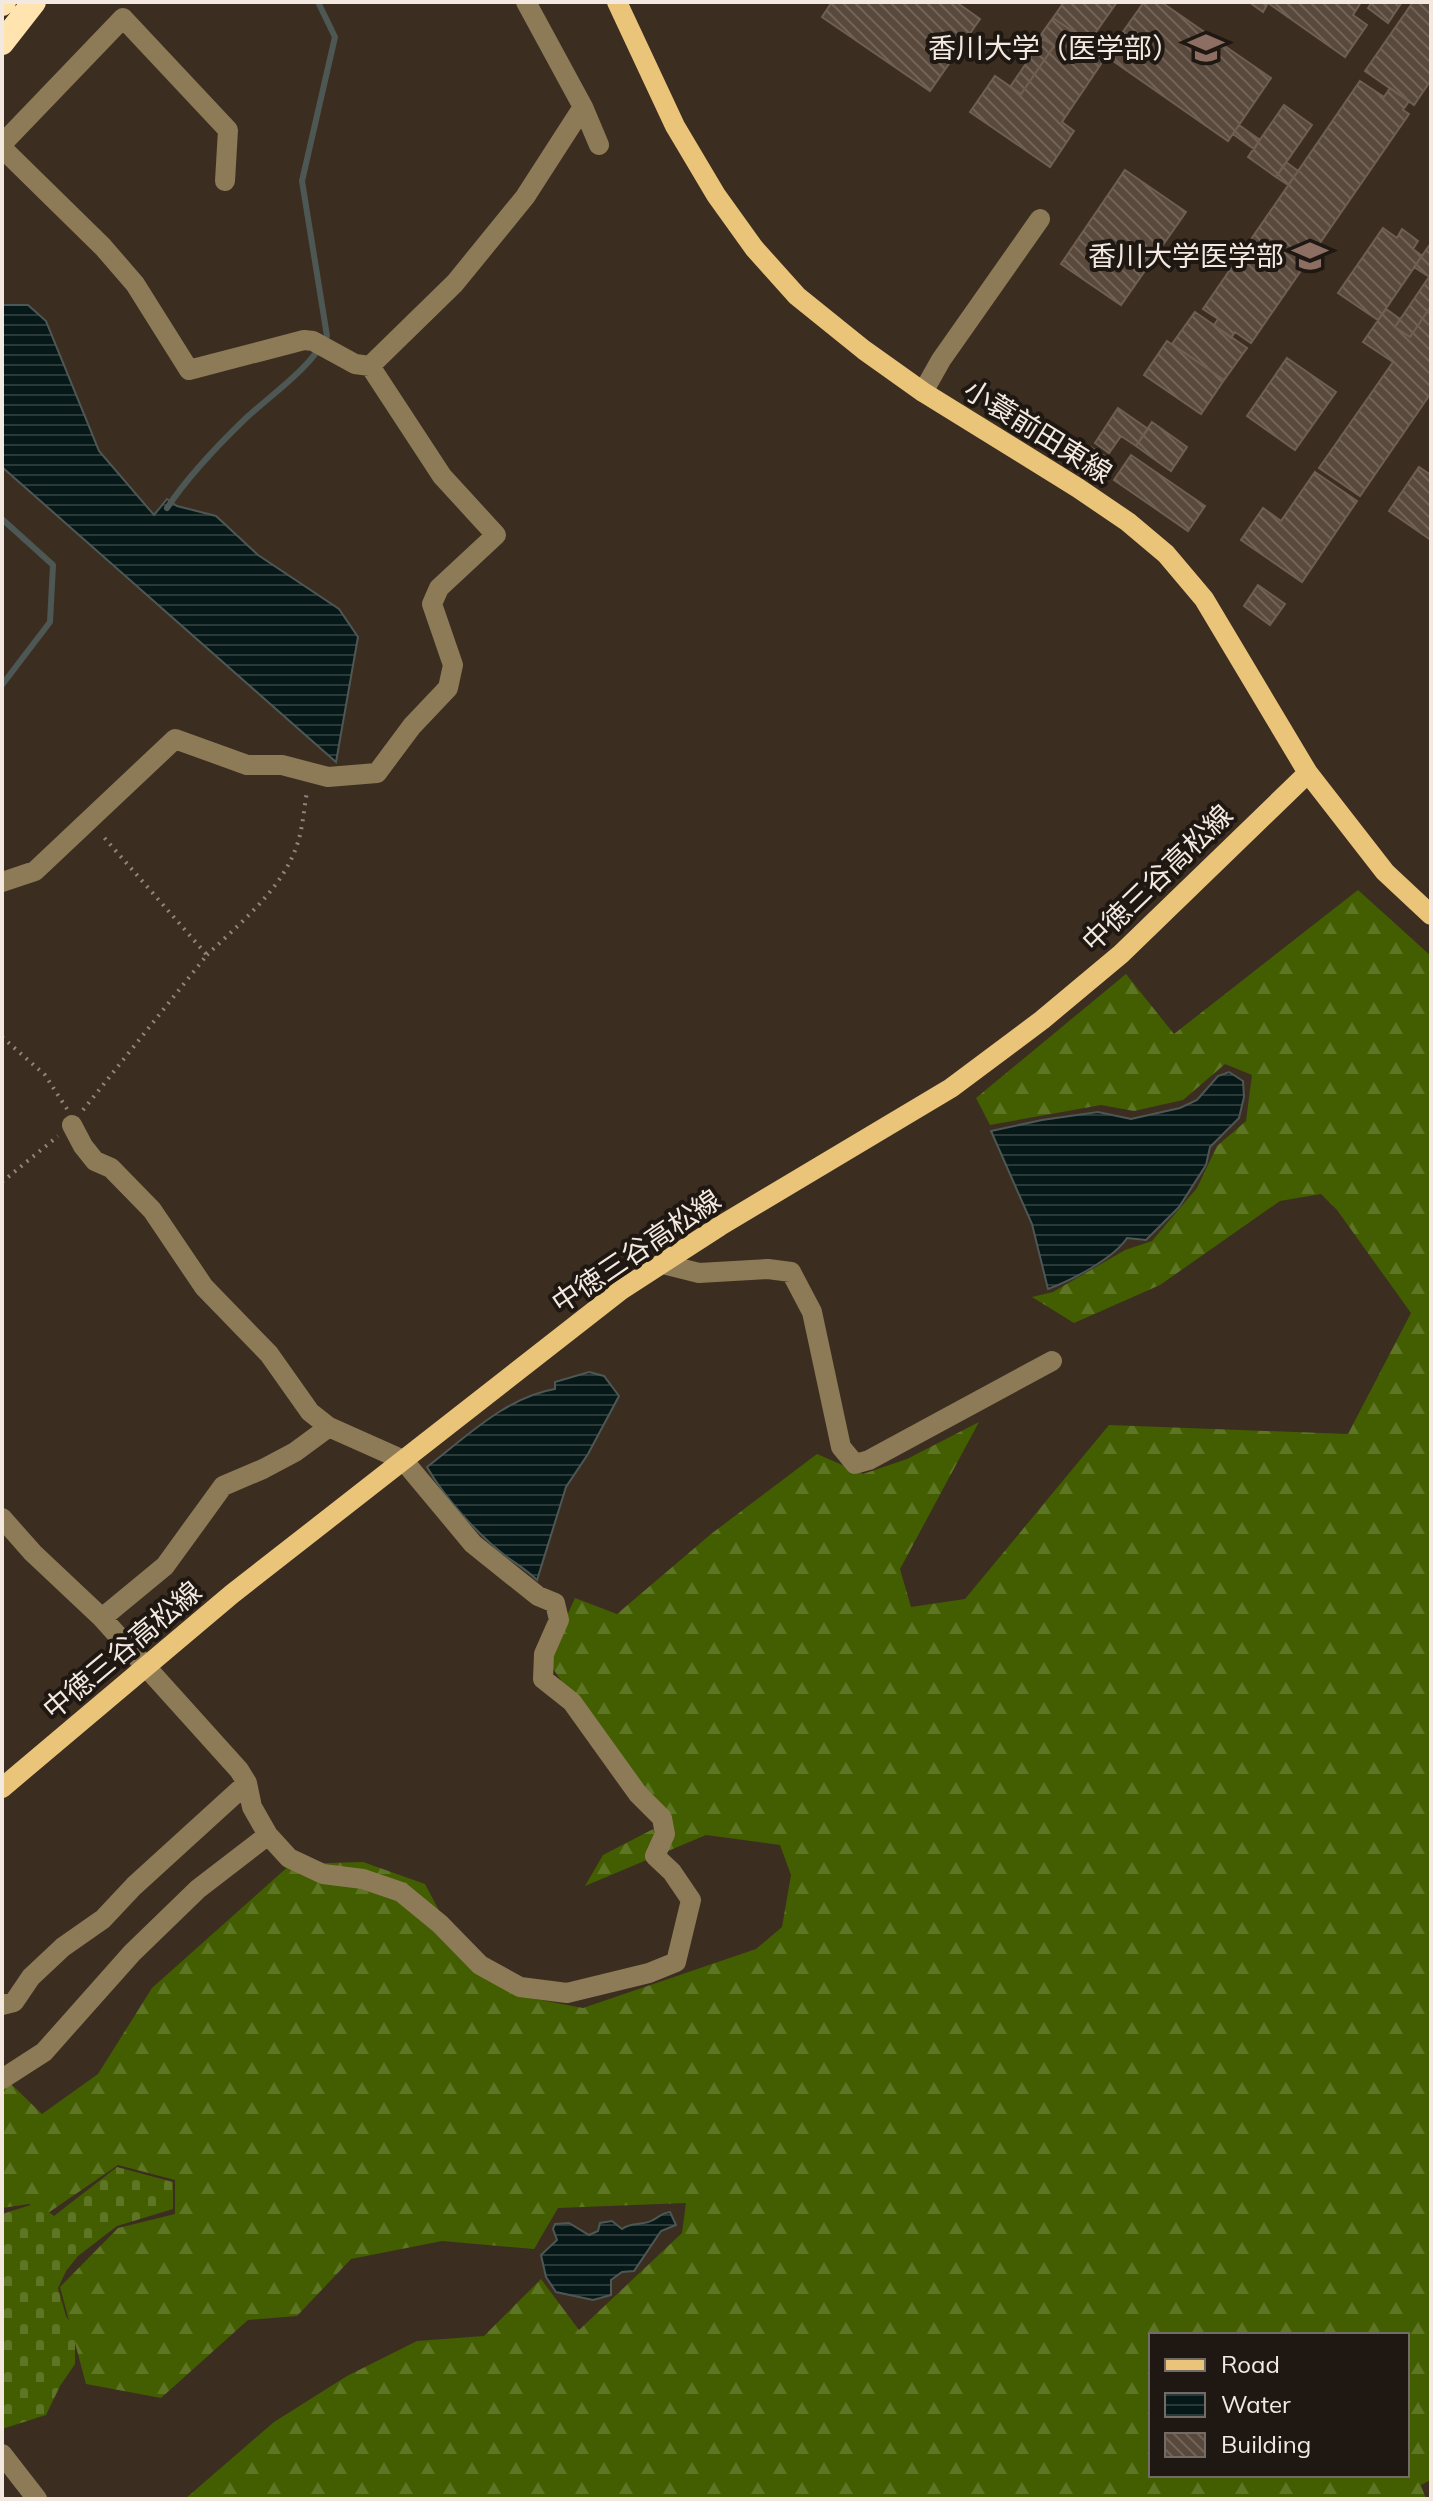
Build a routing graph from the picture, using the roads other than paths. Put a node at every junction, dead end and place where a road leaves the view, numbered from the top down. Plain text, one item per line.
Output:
1 (34, 2) edge
2 (526, 2) edge
3 (617, 2) edge
4 (2, 43) edge
5 (583, 107) junction
6 (599, 145) dead end
7 (2, 146) edge
8 (225, 181) dead end
9 (1040, 219) dead end
10 (370, 366) junction
11 (923, 392) junction
12 (1308, 773) junction
13 (2, 882) edge
14 (1431, 915) edge
15 (73, 1123) road end
16 (663, 1264) junction
17 (1052, 1361) dead end
18 (329, 1427) junction
19 (403, 1460) junction
20 (2, 1518) edge
21 (102, 1618) junction
22 (145, 1667) junction
23 (247, 1783) junction
24 (2, 1788) edge
25 (268, 1835) junction
26 (2, 2005) edge
27 (2, 2079) edge
28 (2, 2454) edge
29 (37, 2499) edge

1 - 4 highway
2 - 5 street
3 - 11 main road, 小蓑前田東線
5 - 6 street
5 - 10 street
7 - 8 street
7 - 10 street
9 - 11 street
10 - 13 street
11 - 12 main road, 小蓑前田東線
12 - 14 main road, 小蓑前田東線
12 - 16 main road, 中徳三谷高松線
15 - 18 street
16 - 17 street
16 - 19 main road, 中徳三谷高松線
18 - 19 street
18 - 21 street
19 - 22 main road, 中徳三谷高松線
19 - 25 street
20 - 21 street
21 - 22 street
22 - 23 street
22 - 24 main road, 中徳三谷高松線
23 - 25 street
23 - 26 street
25 - 27 street
28 - 29 street

